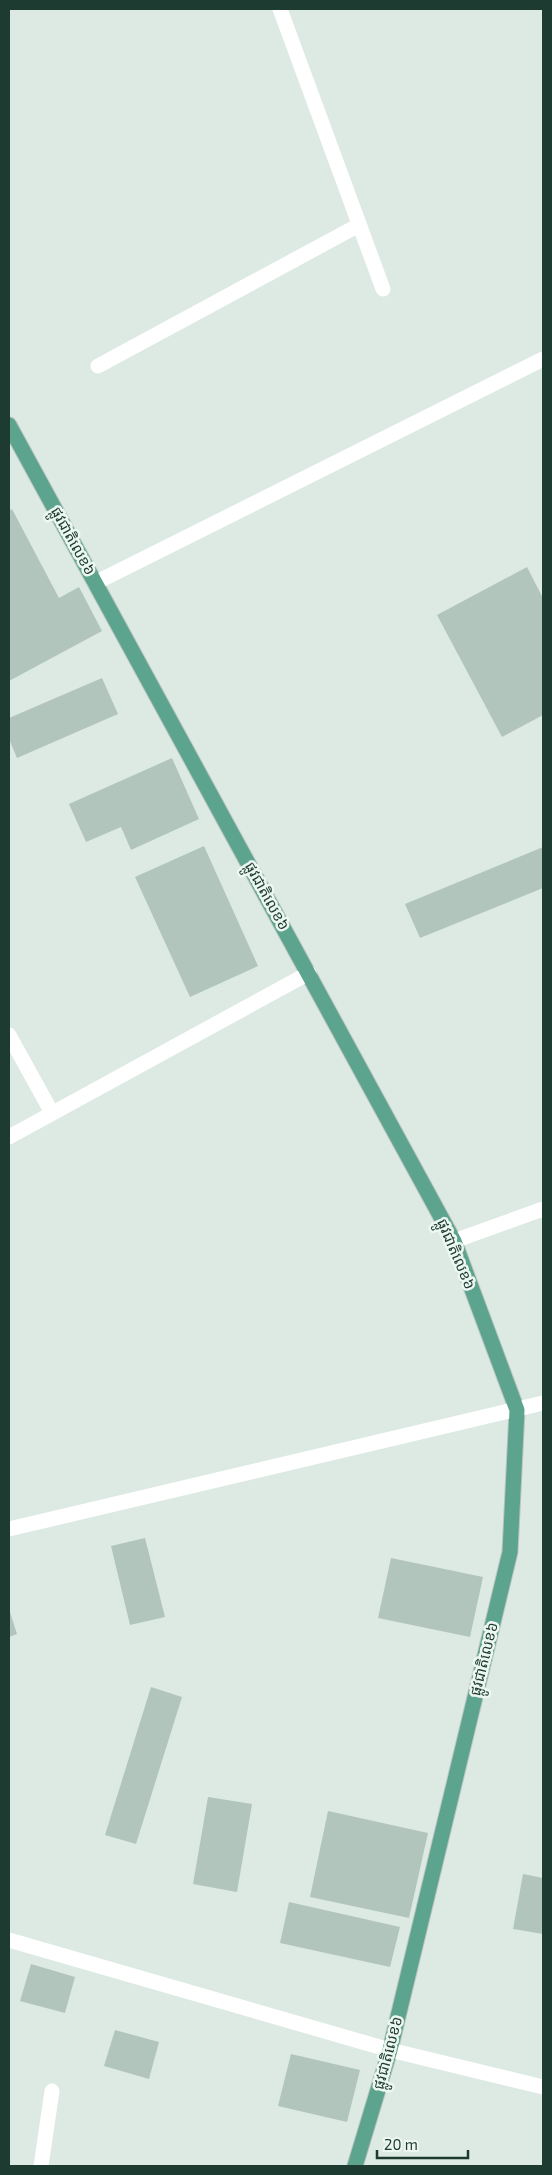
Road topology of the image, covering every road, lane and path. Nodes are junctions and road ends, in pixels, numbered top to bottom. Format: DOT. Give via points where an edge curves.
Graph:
graph roads {
  1 [pos="280,9"];
  2 [pos="359,224"];
  3 [pos="383,289"];
  4 [pos="543,359"];
  5 [pos="98,366"];
  6 [pos="9,424"];
  7 [pos="95,583"];
  8 [pos="309,973"];
  9 [pos="9,1035"];
  10 [pos="52,1114"];
  11 [pos="9,1137"];
  12 [pos="543,1209"];
  13 [pos="454,1241"];
  14 [pos="543,1402"];
  15 [pos="517,1410"];
  16 [pos="9,1529"];
  17 [pos="9,1940"];
  18 [pos="390,2050"];
  19 [pos="543,2087"];
  20 [pos="52,2092"];
  21 [pos="41,2166"];
  22 [pos="355,2166"];
  1 -- 2 [label="street"];
  2 -- 3 [label="street"];
  2 -- 5 [label="street"];
  4 -- 7 [label="street"];
  6 -- 7 [label="main road, ផ្លូវជាតិលេខ៦"];
  7 -- 8 [label="main road, ផ្លូវជាតិលេខ៦"];
  8 -- 10 [label="street"];
  8 -- 13 [label="main road, ផ្លូវជាតិលេខ៦"];
  9 -- 10 [label="street"];
  10 -- 11 [label="street"];
  12 -- 13 [label="street"];
  13 -- 15 [label="main road, ផ្លូវជាតិលេខ៦"];
  14 -- 15 [label="street"];
  15 -- 16 [label="street"];
  15 -- 18 [label="main road, ផ្លូវជាតិលេខ៦" via="510,1552"];
  17 -- 18 [label="street"];
  18 -- 19 [label="street"];
  18 -- 22 [label="main road, ផ្លូវជាតិលេខ៦"];
  20 -- 21 [label="street"];
}
